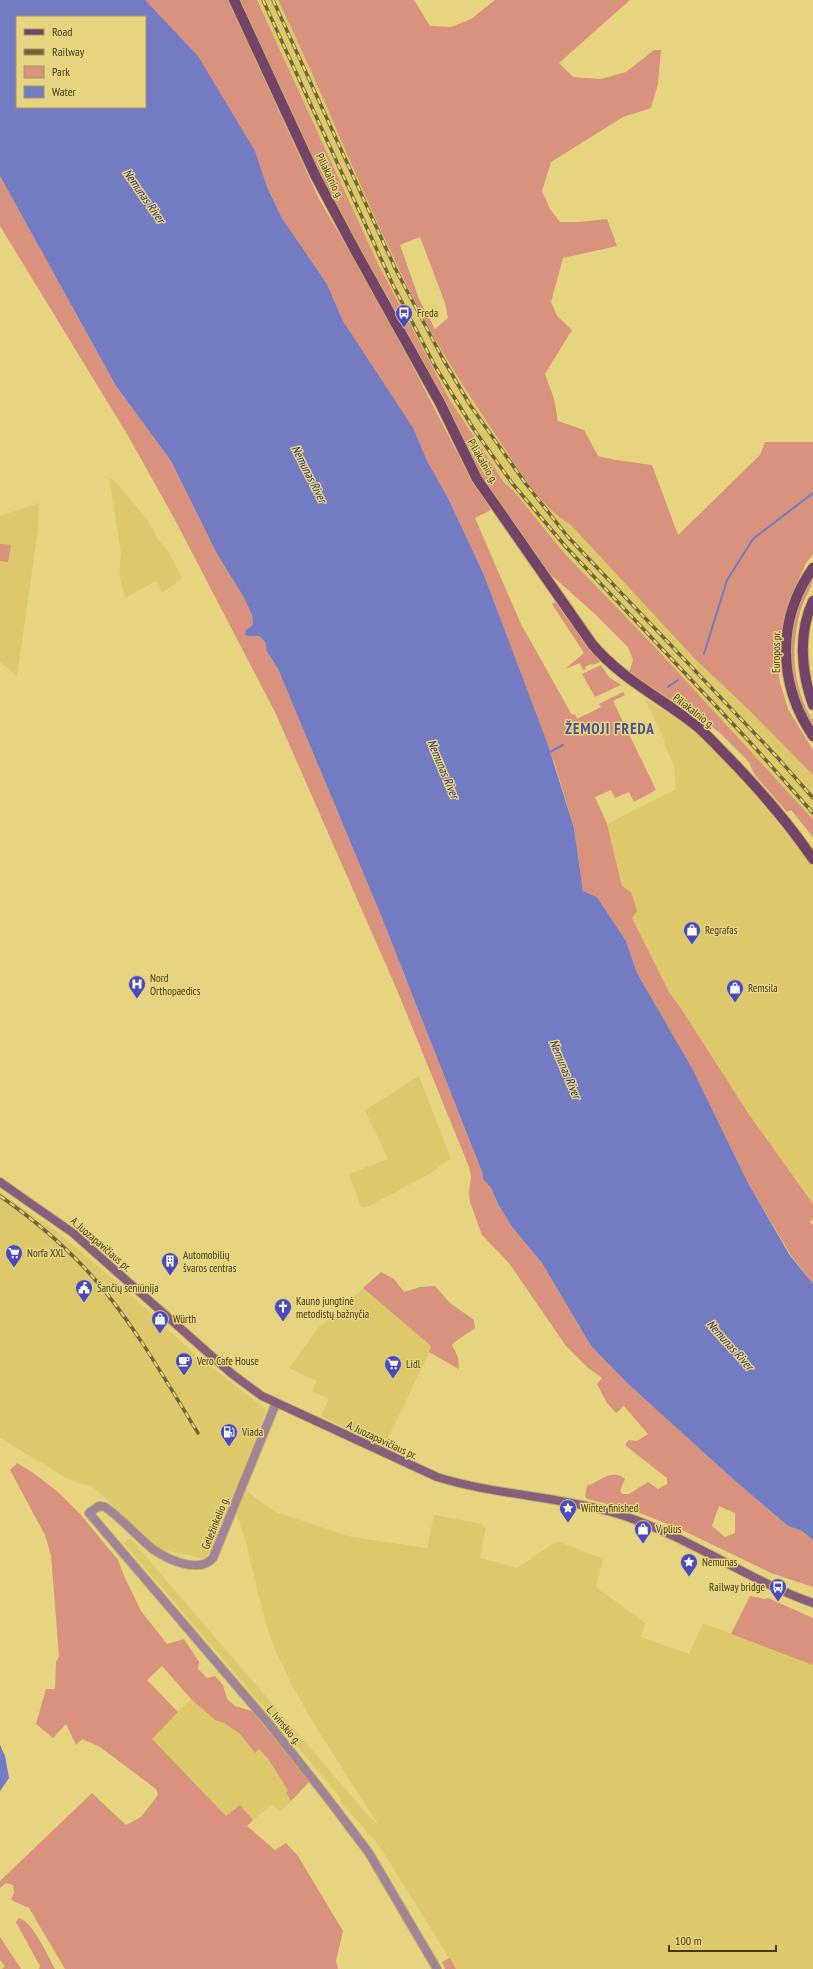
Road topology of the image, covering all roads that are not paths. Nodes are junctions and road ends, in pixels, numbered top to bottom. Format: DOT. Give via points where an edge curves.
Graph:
graph roads {
  1 [pos="234,0"];
  2 [pos="813,568"];
  3 [pos="813,601"];
  4 [pos="813,705"];
  5 [pos="813,736"];
  6 [pos="813,859"];
  7 [pos="0,1182"];
  8 [pos="276,1403"];
  9 [pos="89,1513"];
  10 [pos="813,1604"];
  11 [pos="437,1969"];
  1 -- 6 [label="main road, Piliakalnio g." via="335,213 440,403 467,459 496,507 601,655 633,682 701,730 775,809"];
  2 -- 5 [label="main road, Europos pr." via="791,613 786,648 788,680 793,698"];
  3 -- 4 [label="main road" via="804,631 803,664"];
  7 -- 8 [label="main road, A. Juozapavičiaus pr." via="73,1233 232,1374"];
  8 -- 9 [label="street, Geležinkelio g." via="210,1562 204,1565 190,1565 160,1553 105,1507 98,1506"];
  8 -- 10 [label="main road, A. Juozapavičiaus pr." via="438,1477 460,1484 588,1507 637,1521 782,1592"];
  9 -- 11 [label="street, L. Ivinskio g." via="308,1772 369,1853"];
}
